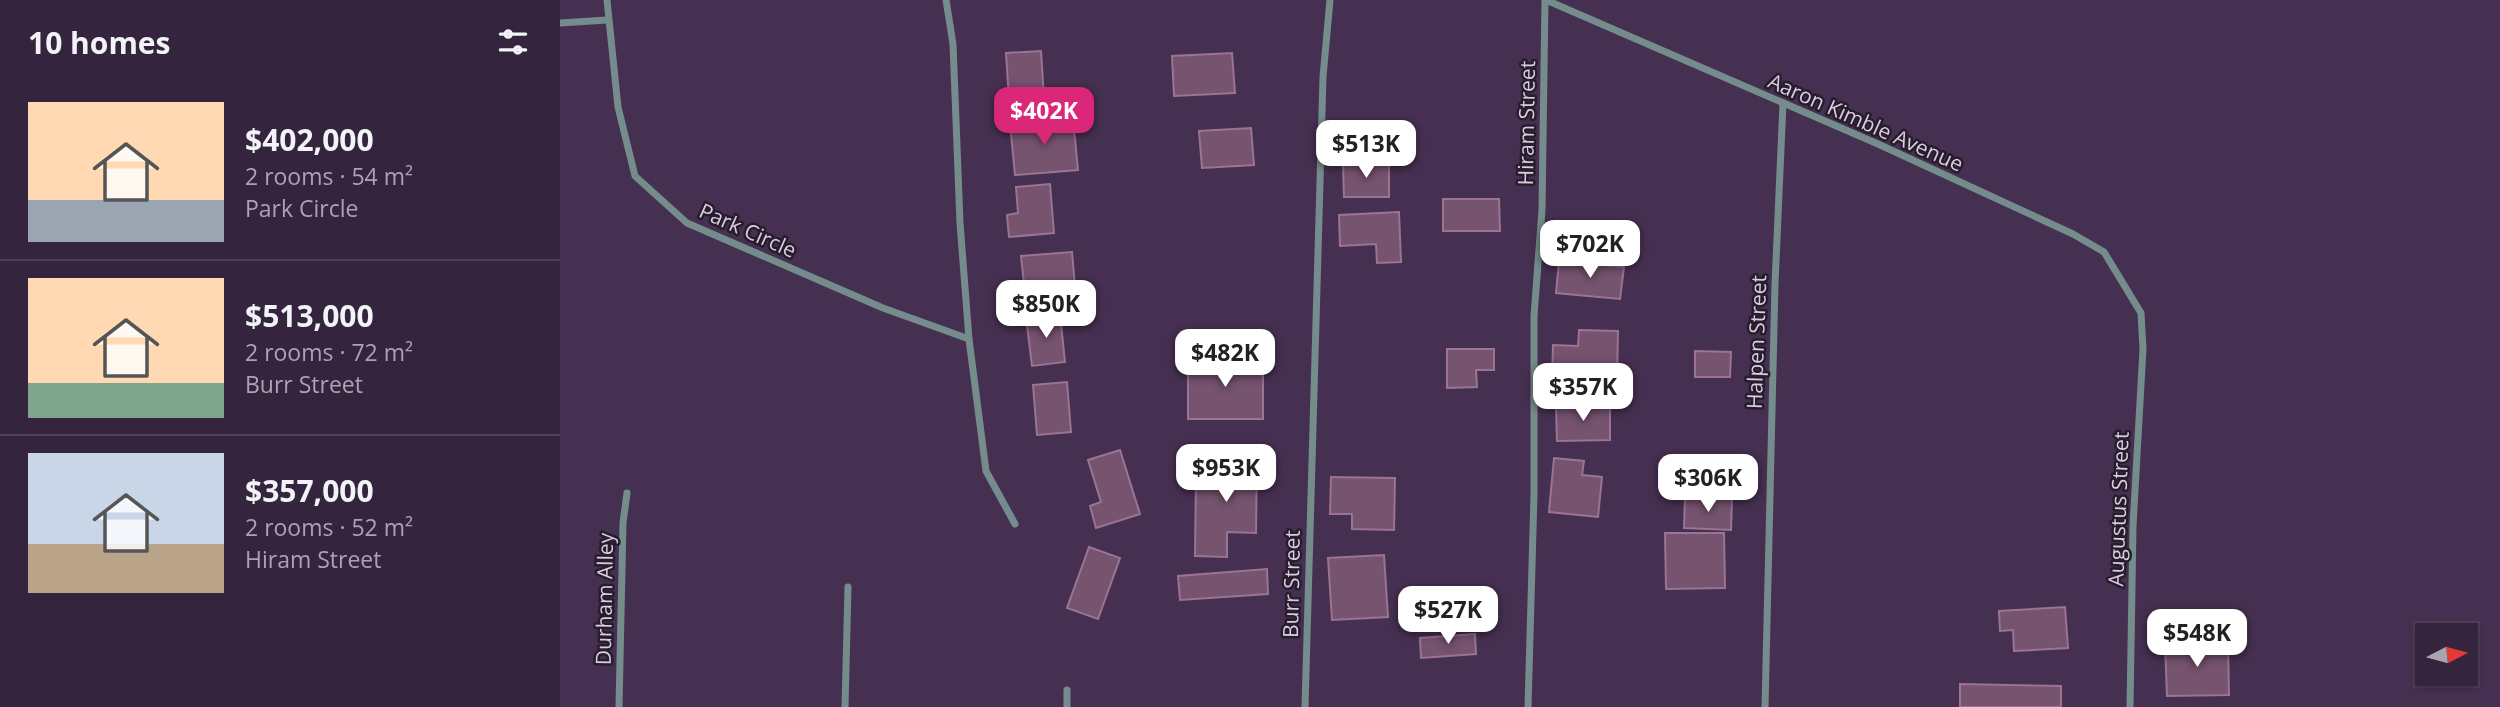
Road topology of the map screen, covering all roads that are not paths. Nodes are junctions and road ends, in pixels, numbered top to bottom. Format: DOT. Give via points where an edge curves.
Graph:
graph roads {
  1 [pos="607,0"];
  2 [pos="946,0"];
  3 [pos="1330,0"];
  4 [pos="1546,0"];
  5 [pos="607,20"];
  6 [pos="560,23"];
  7 [pos="1783,103"];
  8 [pos="2141,313"];
  9 [pos="969,339"];
  10 [pos="627,493"];
  11 [pos="1015,524"];
  12 [pos="848,587"];
  13 [pos="1067,690"];
  14 [pos="619,707"];
  15 [pos="845,707"];
  16 [pos="1067,707"];
  17 [pos="1305,707"];
  18 [pos="1528,707"];
  19 [pos="1765,707"];
  20 [pos="2130,707"];
  1 -- 5 [label="street, Park Circle"];
  2 -- 9 [label="street" via="953,44"];
  3 -- 17 [label="street, Burr Street" via="1322,90"];
  4 -- 7 [label="street, Aaron Kimble Avenue"];
  4 -- 18 [label="street, Hiram Street" via="1542,211 1534,316"];
  5 -- 6 [label="street"];
  5 -- 9 [label="street, Park Circle" via="618,107 635,176 687,223 883,308"];
  7 -- 8 [label="street, Aaron Kimble Avenue" via="2104,252"];
  7 -- 19 [label="street, Halpen Street"];
  8 -- 20 [label="street, Augustus Street"];
  9 -- 11 [label="street" via="986,471"];
  10 -- 14 [label="street, Durham Alley"];
  12 -- 15 [label="street"];
  13 -- 16 [label="street"];
}
